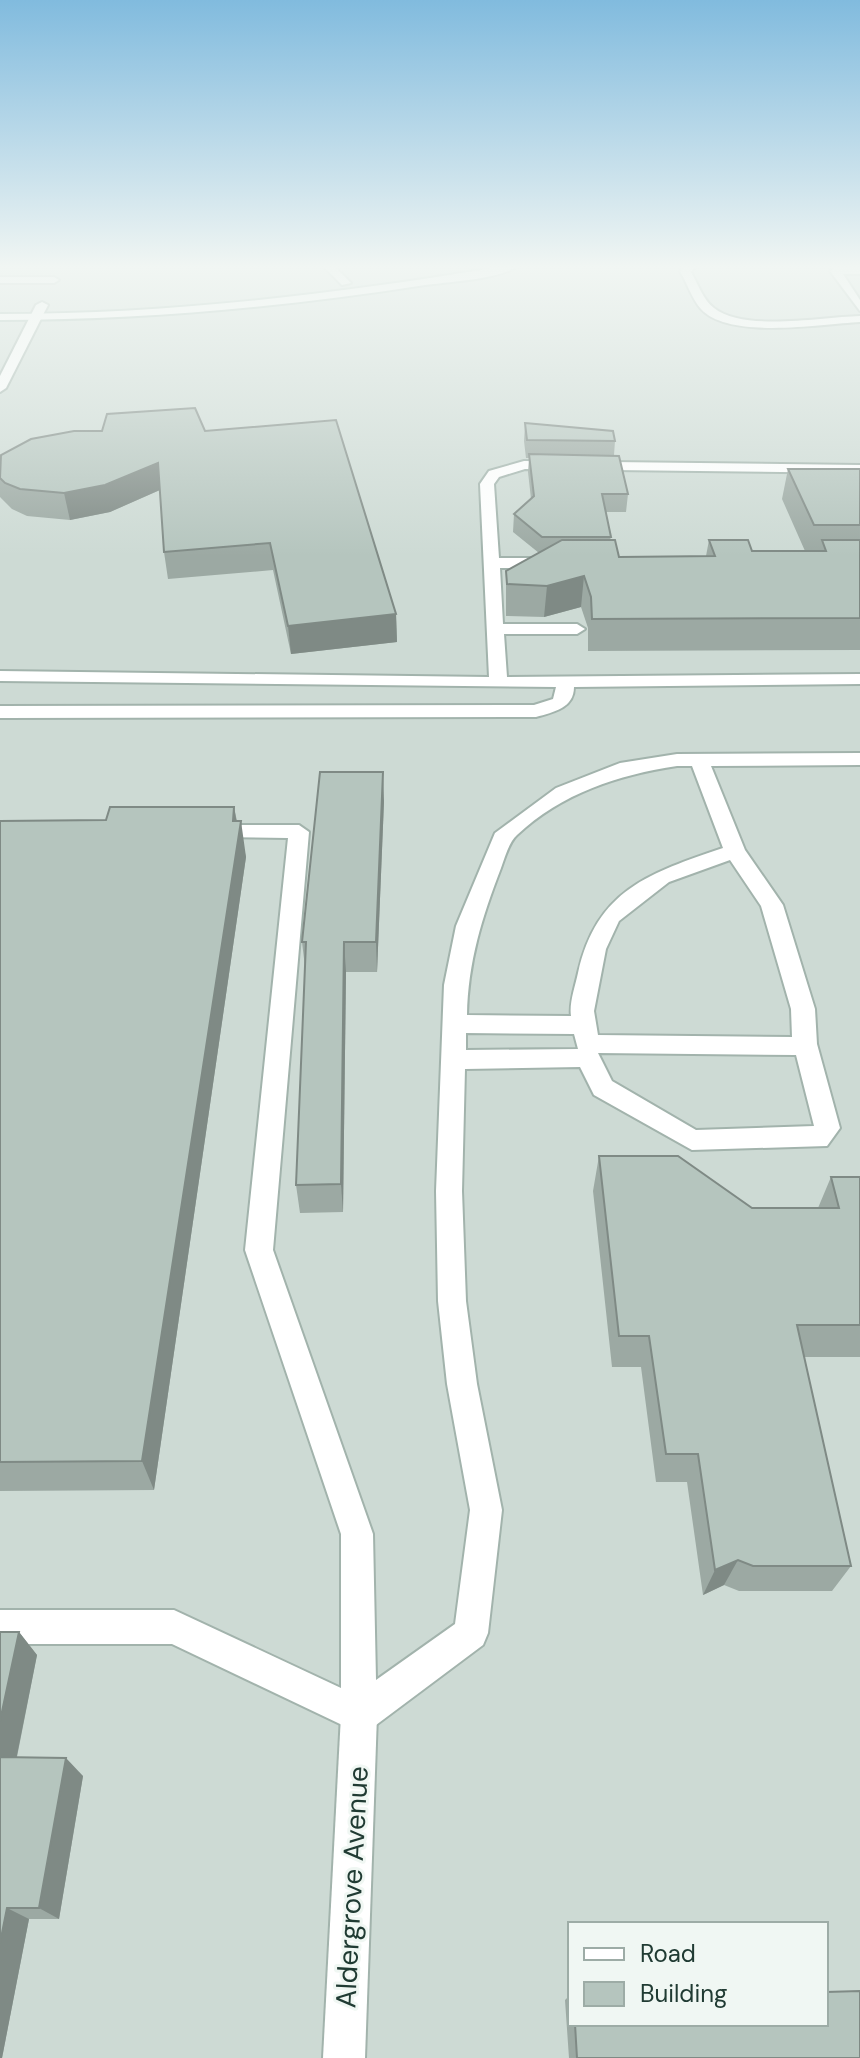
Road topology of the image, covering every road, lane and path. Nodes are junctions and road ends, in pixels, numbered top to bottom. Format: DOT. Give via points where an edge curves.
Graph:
graph roads {
  1 [pos="4,374"];
  2 [pos="0,388"];
  3 [pos="860,469"];
  4 [pos="492,563"];
  5 [pos="570,563"];
  6 [pos="496,629"];
  7 [pos="577,629"];
  8 [pos="0,676"];
  9 [pos="860,679"];
  10 [pos="498,682"];
  11 [pos="565,682"];
  12 [pos="0,712"];
  13 [pos="860,759"];
  14 [pos="699,760"];
  15 [pos="189,830"];
  16 [pos="735,851"];
  17 [pos="455,1024"];
  18 [pos="587,1042"];
  19 [pos="805,1044"];
  20 [pos="453,1060"];
  21 [pos="0,1627"];
  22 [pos="359,1715"];
  23 [pos="344,2058"];
  1 -- 2 [label="main road"];
  3 -- 4 [label="main road" via="506,468 487,484"];
  4 -- 5 [label="main road"];
  4 -- 6 [label="main road"];
  6 -- 7 [label="main road"];
  6 -- 10 [label="main road"];
  8 -- 10 [label="main road"];
  9 -- 11 [label="main road"];
  10 -- 11 [label="main road"];
  11 -- 12 [label="main road" via="559,703 536,711"];
  13 -- 14 [label="main road"];
  14 -- 16 [label="main road"];
  14 -- 17 [label="main road" via="620,769 563,792 505,833 467,926"];
  15 -- 22 [label="main road, Aldergrove Avenue" via="299,832 259,1250 357,1534"];
  16 -- 18 [label="main road" via="661,877 610,917 595,949 582,1011"];
  16 -- 19 [label="main road" via="772,905 803,1009"];
  17 -- 18 [label="main road"];
  17 -- 20 [label="main road"];
  18 -- 19 [label="main road"];
  18 -- 19 [label="main road" via="603,1088 692,1140 818,1139 827,1128"];
  18 -- 20 [label="main road"];
  20 -- 22 [label="main road" via="452,1301 486,1510 482,1557 471,1633"];
  21 -- 22 [label="main road" via="174,1627"];
  22 -- 23 [label="main road, Aldergrove Avenue"];
}
